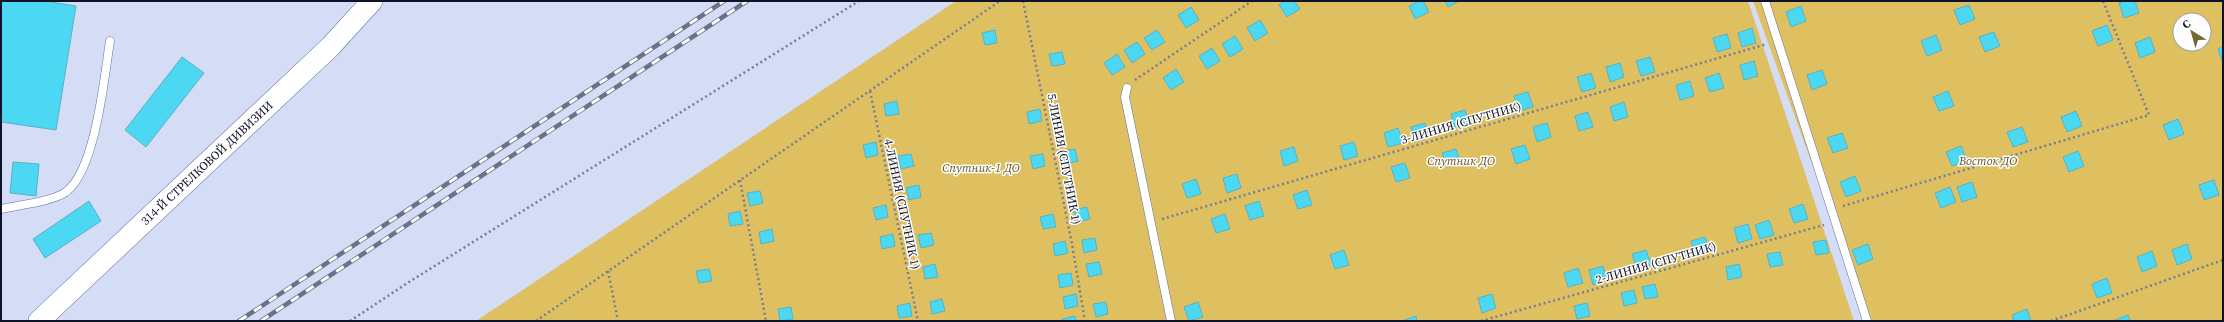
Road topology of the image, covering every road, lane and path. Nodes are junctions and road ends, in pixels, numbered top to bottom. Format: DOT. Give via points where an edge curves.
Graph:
graph roads {
  1 [pos="372,1"];
  2 [pos="859,1"];
  3 [pos="1000,1"];
  4 [pos="1023,1"];
  5 [pos="1252,1"];
  6 [pos="1765,1"];
  7 [pos="2103,1"];
  8 [pos="110,41"];
  9 [pos="1777,41"];
  10 [pos="1127,88"];
  11 [pos="870,91"];
  12 [pos="740,180"];
  13 [pos="1,209"];
  14 [pos="1831,209"];
  15 [pos="1150,222"];
  16 [pos="1835,222"];
  17 [pos="2223,260"];
  18 [pos="608,271"];
  19 [pos="39,321"];
  20 [pos="350,321"];
  21 [pos="536,321"];
  22 [pos="618,321"];
  23 [pos="766,321"];
  24 [pos="918,321"];
  25 [pos="1085,321"];
  26 [pos="1171,321"];
  27 [pos="1481,321"];
  28 [pos="1867,321"];
  29 [pos="2051,321"];
  1 -- 19 [label="street, 314-Й СТРЕЛКОВОЙ ДИВИЗИИ" via="330,47"];
  2 -- 20 [label="path"];
  3 -- 11 [label="path"];
  4 -- 25 [label="path, 5-ЛИНИЯ (СПУТНИК 1)"];
  5 -- 10 [label="path" via="1143,73"];
  6 -- 9 [label="lane"];
  7 -- 14 [label="path" via="2149,115"];
  8 -- 13 [label="lane" via="90,150 75,182 66,192 54,198"];
  9 -- 14 [label="lane"];
  9 -- 15 [label="path, 3-ЛИНИЯ (СПУТНИК)"];
  10 -- 15 [label="lane" via="1125,97"];
  11 -- 12 [label="path"];
  11 -- 24 [label="path, 4-ЛИНИЯ (СПУТНИК 1)"];
  12 -- 18 [label="path"];
  12 -- 23 [label="path"];
  14 -- 16 [label="lane"];
  15 -- 26 [label="lane"];
  16 -- 27 [label="path, 2-ЛИНИЯ (СПУТНИК)"];
  16 -- 28 [label="lane"];
  17 -- 29 [label="path"];
  18 -- 21 [label="path"];
  18 -- 22 [label="path"];
}
